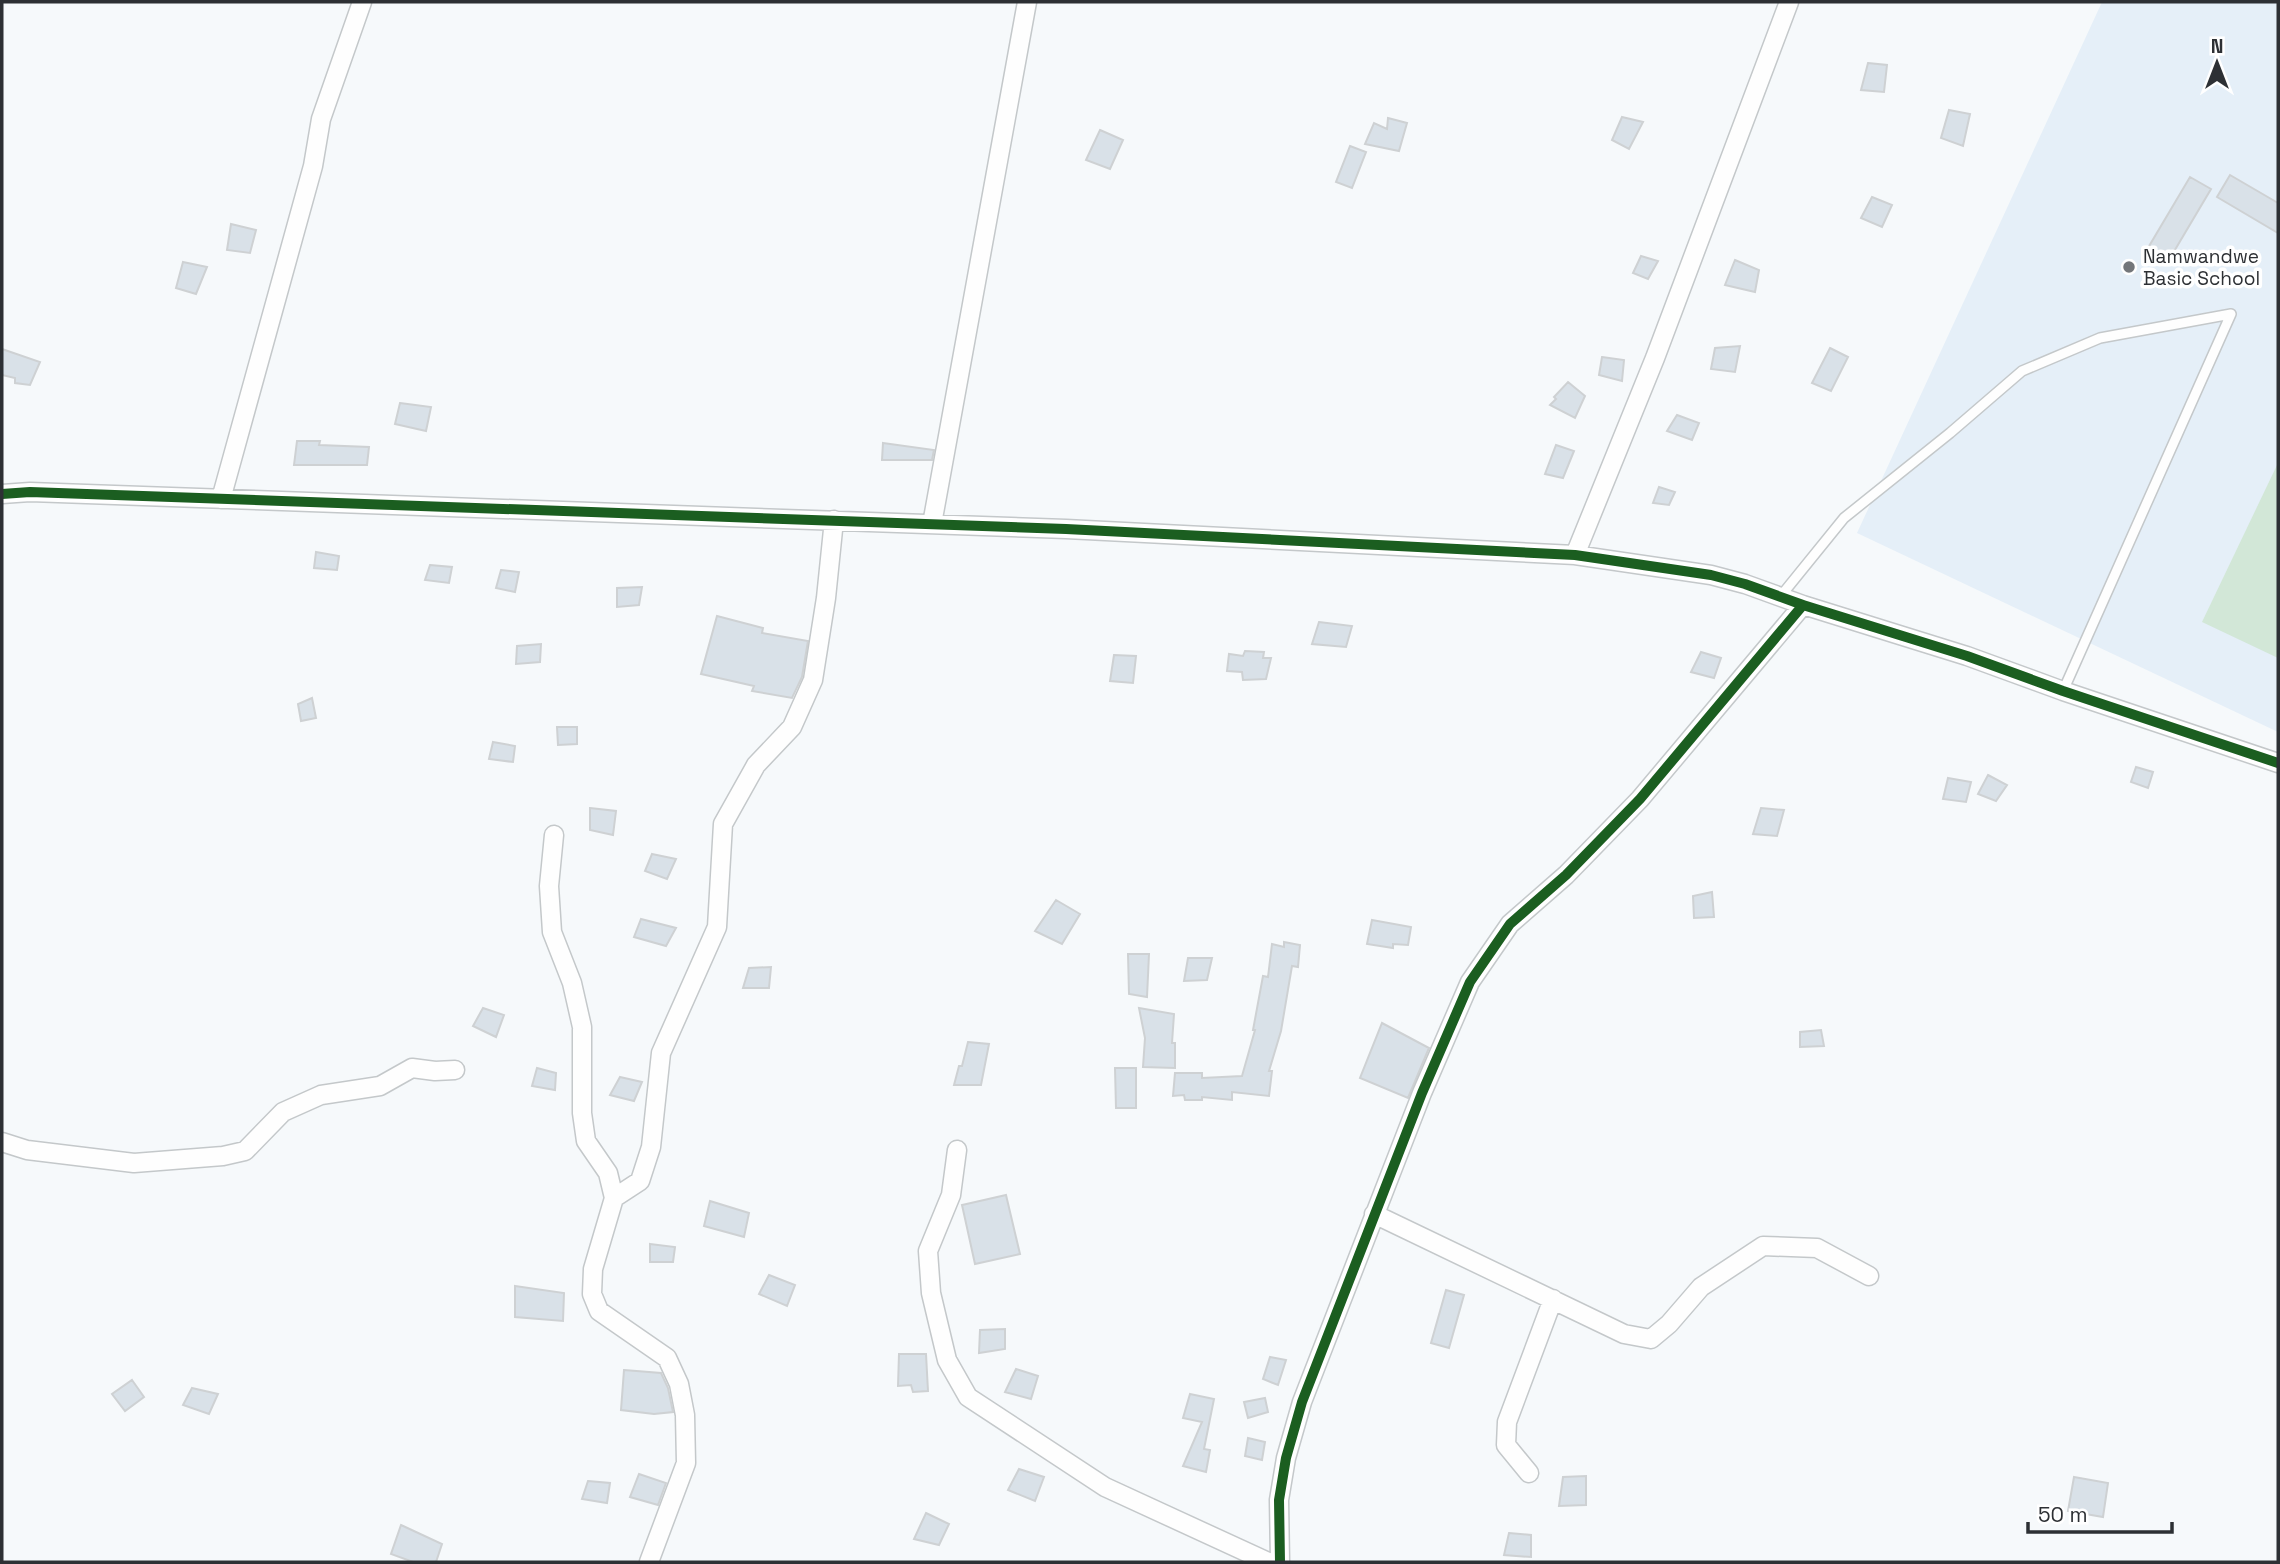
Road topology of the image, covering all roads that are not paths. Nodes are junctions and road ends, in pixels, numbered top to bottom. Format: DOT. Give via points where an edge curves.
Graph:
graph roads {
  1 [pos="362,2"];
  2 [pos="1027,2"];
  3 [pos="1790,2"];
  4 [pos="2,494"];
  5 [pos="221,499"];
  6 [pos="834,520"];
  7 [pos="932,524"];
  8 [pos="1575,555"];
  9 [pos="1780,597"];
  10 [pos="1803,605"];
  11 [pos="2063,691"];
  12 [pos="2278,763"];
  13 [pos="554,835"];
  14 [pos="455,1070"];
  15 [pos="2,1142"];
  16 [pos="957,1150"];
  17 [pos="614,1198"];
  18 [pos="1374,1214"];
  19 [pos="1869,1276"];
  20 [pos="1553,1299"];
  21 [pos="1529,1473"];
  22 [pos="649,1562"];
  23 [pos="1268,1562"];
  24 [pos="1280,1562"];
  1 -- 5 [label="street" via="321,119 313,166"];
  2 -- 7 [label="street"];
  3 -- 8 [label="street"];
  4 -- 5 [label="street"];
  5 -- 6 [label="street"];
  6 -- 7 [label="street"];
  6 -- 17 [label="street" via="813,680 792,727 756,765 723,824 717,927 661,1053 651,1147 640,1181"];
  7 -- 8 [label="street"];
  8 -- 9 [label="street" via="1711,575"];
  9 -- 10 [label="street"];
  9 -- 11 [label="lane" via="1844,518 2022,371 2100,338 2231,314"];
  10 -- 11 [label="street"];
  10 -- 18 [label="street" via="1640,799 1510,924 1470,982"];
  11 -- 12 [label="street"];
  13 -- 17 [label="street" via="552,932 572,983 582,1027 586,1141 608,1172"];
  14 -- 15 [label="street" via="412,1068 380,1086 321,1095 283,1112 245,1150 223,1156 134,1163 27,1150"];
  16 -- 23 [label="street" via="951,1195 929,1251 931,1293 947,1360 968,1397 1105,1487"];
  17 -- 22 [label="street" via="593,1269 592,1294 598,1311 667,1358 680,1384 685,1415 686,1463"];
  18 -- 20 [label="street"];
  18 -- 24 [label="street" via="1302,1402 1286,1458 1279,1500"];
  19 -- 20 [label="street" via="1817,1248 1763,1246 1701,1287 1651,1339 1624,1334"];
  20 -- 21 [label="street" via="1507,1422 1506,1445"];
}
